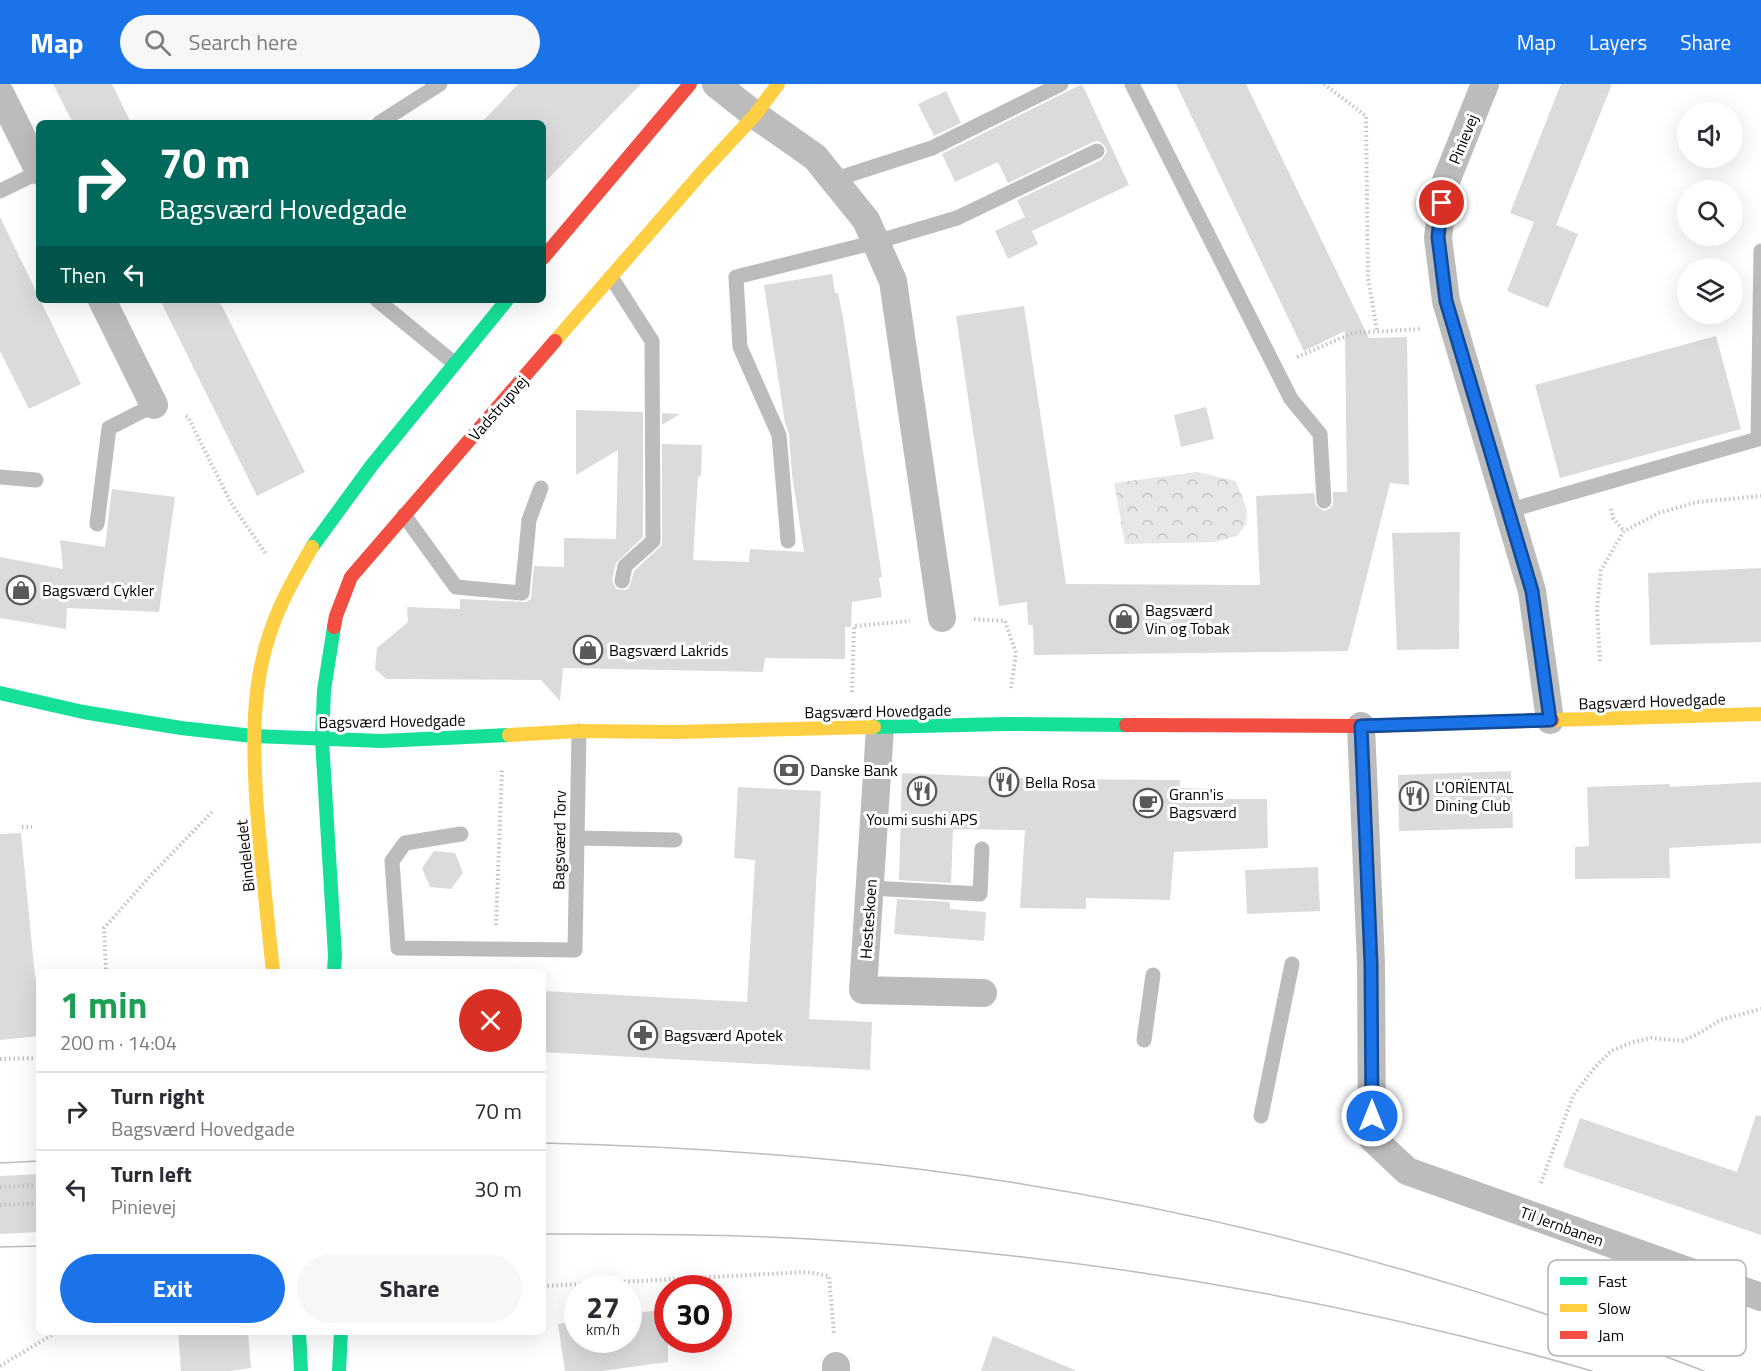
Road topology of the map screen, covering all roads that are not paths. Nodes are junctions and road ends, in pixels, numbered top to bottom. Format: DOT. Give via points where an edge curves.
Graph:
graph roads {
  1 [pos="440,84"];
  2 [pos="690,84"];
  3 [pos="716,84"];
  4 [pos="778,84"];
  5 [pos="1061,84"];
  6 [pos="1132,84"];
  7 [pos="1485,84"];
  8 [pos="0,93"];
  9 [pos="755,115"];
  10 [pos="384,120"];
  11 [pos="1097,151"];
  12 [pos="36,166"];
  13 [pos="36,173"];
  14 [pos="833,180"];
  15 [pos="0,191"];
  16 [pos="876,242"];
  17 [pos="1761,251"];
  18 [pos="546,254"];
  19 [pos="611,276"];
  20 [pos="103,303"];
  21 [pos="381,303"];
  22 [pos="504,303"];
  23 [pos="454,363"];
  24 [pos="154,405"];
  25 [pos="0,477"];
  26 [pos="36,480"];
  27 [pos="541,488"];
  28 [pos="1324,501"];
  29 [pos="1508,511"];
  30 [pos="405,515"];
  31 [pos="97,524"];
  32 [pos="788,541"];
  33 [pos="622,581"];
  34 [pos="942,618"];
  35 [pos="0,693"];
  36 [pos="1761,714"];
  37 [pos="1550,720"];
  38 [pos="1361,726"];
  39 [pos="880,728"];
  40 [pos="579,731"];
  41 [pos="253,736"];
  42 [pos="322,740"];
  43 [pos="461,834"];
  44 [pos="577,838"];
  45 [pos="675,840"];
  46 [pos="982,849"];
  47 [pos="870,888"];
  48 [pos="1292,964"];
  49 [pos="273,969"];
  50 [pos="334,969"];
  51 [pos="1153,975"];
  52 [pos="983,993"];
  53 [pos="1144,1040"];
  54 [pos="1261,1116"];
  55 [pos="1658,1260"];
  56 [pos="1746,1292"];
  57 [pos="1761,1297"];
  58 [pos="299,1335"];
  59 [pos="341,1335"];
  60 [pos="301,1371"];
  61 [pos="339,1371"];
  1 -- 10 [label="lane"];
  2 -- 18 [label="street"];
  3 -- 9 [label="street"];
  4 -- 9 [label="street, Vadstrupvej"];
  5 -- 14 [label="lane" via="932,148"];
  6 -- 28 [label="lane" via="1291,399 1320,434"];
  7 -- 29 [label="street, Pinievej" via="1444,186 1438,237 1446,301"];
  8 -- 12 [label="street"];
  9 -- 14 [label="street" via="815,157"];
  9 -- 19 [label="street, Vadstrupvej"];
  11 -- 16 [label="lane" via="957,218"];
  13 -- 15 [label="lane"];
  14 -- 16 [label="street" via="866,220"];
  16 -- 32 [label="lane" via="736,277 740,347 779,435"];
  16 -- 34 [label="street" via="893,281"];
  17 -- 29 [label="lane" via="1758,439"];
  19 -- 30 [label="street, Vadstrupvej"];
  19 -- 33 [label="lane" via="652,341 653,541 625,566"];
  20 -- 24 [label="street"];
  21 -- 23 [label="lane"];
  22 -- 23 [label="street"];
  23 -- 41 [label="street" via="311,547 272,627 261,663"];
  24 -- 31 [label="lane" via="108,428"];
  25 -- 26 [label="lane"];
  27 -- 30 [label="lane" via="529,520 522,593 456,587"];
  29 -- 37 [label="street, Pinievej" via="1532,591"];
  30 -- 42 [label="street, Vadstrupvej" via="351,577 336,616 324,690"];
  35 -- 41 [label="street, Bagsværd Hovedgade" via="93,714"];
  36 -- 37 [label="street, Bagsværd Hovedgade"];
  37 -- 38 [label="street, Bagsværd Hovedgade"];
  38 -- 39 [label="street, Bagsværd Hovedgade" via="1006,724"];
  38 -- 55 [label="street, Til Jernbanen" via="1371,964 1372,1138 1407,1171"];
  39 -- 40 [label="street, Bagsværd Hovedgade"];
  39 -- 47 [label="street, Hesteskoen"];
  40 -- 42 [label="street, Bagsværd Hovedgade" via="381,741"];
  40 -- 44 [label="lane, Bagsværd Torv"];
  41 -- 42 [label="street, Bagsværd Hovedgade"];
  41 -- 49 [label="street, Bindeledet"];
  42 -- 50 [label="street"];
  43 -- 44 [label="lane, Bagsværd Torv" via="405,843 392,861 398,948 575,950"];
  44 -- 45 [label="lane"];
  46 -- 47 [label="lane" via="980,894"];
  47 -- 52 [label="street, Hesteskoen" via="863,990"];
  48 -- 54 [label="lane"];
  51 -- 53 [label="lane"];
  56 -- 57 [label="street, Til Jernbanen"];
  58 -- 60 [label="street"];
  59 -- 61 [label="street"];
}
